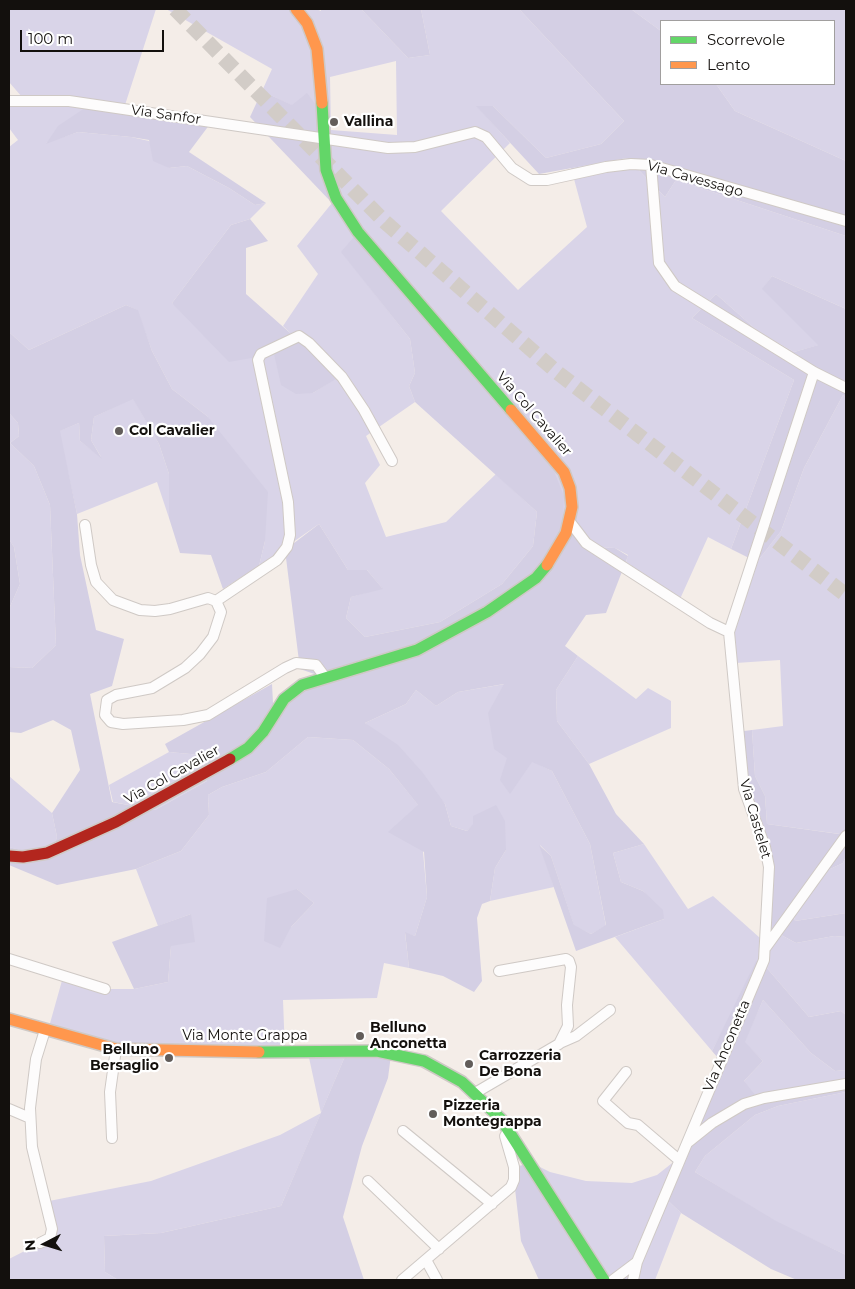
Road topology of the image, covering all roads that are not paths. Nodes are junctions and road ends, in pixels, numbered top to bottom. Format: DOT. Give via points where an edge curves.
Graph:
graph roads {
  1 [pos="296,9"];
  2 [pos="9,101"];
  3 [pos="324,137"];
  4 [pos="651,165"];
  5 [pos="846,221"];
  6 [pos="814,372"];
  7 [pos="846,388"];
  8 [pos="392,461"];
  9 [pos="570,522"];
  10 [pos="85,525"];
  11 [pos="216,602"];
  12 [pos="729,632"];
  13 [pos="325,677"];
  14 [pos="846,836"];
  15 [pos="9,856"];
  16 [pos="766,948"];
  17 [pos="9,959"];
  18 [pos="499,971"];
  19 [pos="105,989"];
  20 [pos="610,1010"];
  21 [pos="9,1019"];
  22 [pos="45,1030"];
  23 [pos="559,1044"];
  24 [pos="116,1049"];
  25 [pos="626,1072"];
  26 [pos="846,1084"];
  27 [pos="475,1093"];
  28 [pos="9,1109"];
  29 [pos="30,1118"];
  30 [pos="509,1130"];
  31 [pos="403,1131"];
  32 [pos="112,1138"];
  33 [pos="687,1143"];
  34 [pos="680,1160"];
  35 [pos="368,1181"];
  36 [pos="492,1204"];
  37 [pos="40,1243"];
  38 [pos="439,1249"];
  39 [pos="426,1260"];
  40 [pos="637,1262"];
  41 [pos="402,1280"];
  42 [pos="437,1280"];
  43 [pos="604,1280"];
  44 [pos="613,1280"];
  45 [pos="633,1280"];
  1 -- 3 [label="main road, Via Col Cavalier" via="307,23 317,49"];
  2 -- 3 [label="street, Via Sanfor" via="69,101"];
  3 -- 4 [label="street, Via Cavessago" via="401,148 475,132 486,137 512,168 531,180 547,180 614,166"];
  3 -- 9 [label="main road, Via Col Cavalier" via="326,170 347,217 559,465 570,488"];
  4 -- 5 [label="street, Via Cavessago"];
  4 -- 6 [label="street" via="659,263 675,286"];
  6 -- 7 [label="street"];
  6 -- 12 [label="street, Via Castelet"];
  8 -- 11 [label="street" via="342,377 309,342 299,336 261,354 258,360 288,502 290,534 287,547 277,560"];
  9 -- 12 [label="street" via="586,543"];
  9 -- 13 [label="main road, Via Col Cavalier" via="544,571 487,612 417,650"];
  10 -- 11 [label="street" via="90,566 96,582 113,600 147,610 170,609 205,598"];
  11 -- 13 [label="street" via="221,612 219,623 200,654 160,685 110,697 104,704 107,719 122,724 208,716 296,663 316,665"];
  12 -- 16 [label="street, Via Castelet" via="744,789 768,857"];
  13 -- 15 [label="main road, Via Col Cavalier" via="302,685 290,694 248,748 179,790 64,848 39,855"];
  14 -- 16 [label="street"];
  16 -- 33 [label="street, Via Anconetta" via="764,960"];
  17 -- 19 [label="street"];
  18 -- 23 [label="street" via="569,961 568,1026"];
  20 -- 23 [label="street" via="576,1036"];
  21 -- 22 [label="main road, Via Monte Grappa"];
  22 -- 24 [label="main road, Via Monte Grappa"];
  22 -- 29 [label="street" via="32,1085"];
  23 -- 27 [label="street"];
  24 -- 27 [label="main road, Via Monte Grappa" via="386,1052 415,1058 439,1068"];
  24 -- 32 [label="street" via="110,1092"];
  25 -- 34 [label="street" via="603,1102 628,1123 638,1125"];
  26 -- 33 [label="street" via="744,1104"];
  27 -- 30 [label="main road, Via Monte Grappa"];
  28 -- 29 [label="street"];
  29 -- 37 [label="street" via="32,1147 52,1230 50,1238"];
  30 -- 36 [label="street" via="505,1136 514,1167 514,1180 508,1191"];
  30 -- 43 [label="main road, Via Monte Grappa"];
  31 -- 36 [label="street"];
  33 -- 34 [label="street, Via Anconetta"];
  34 -- 40 [label="street, Via Anconetta"];
  35 -- 38 [label="street"];
  36 -- 38 [label="street"];
  38 -- 39 [label="street"];
  39 -- 41 [label="street"];
  39 -- 42 [label="street"];
  40 -- 44 [label="street"];
  40 -- 45 [label="street, Via Anconetta"];
}
